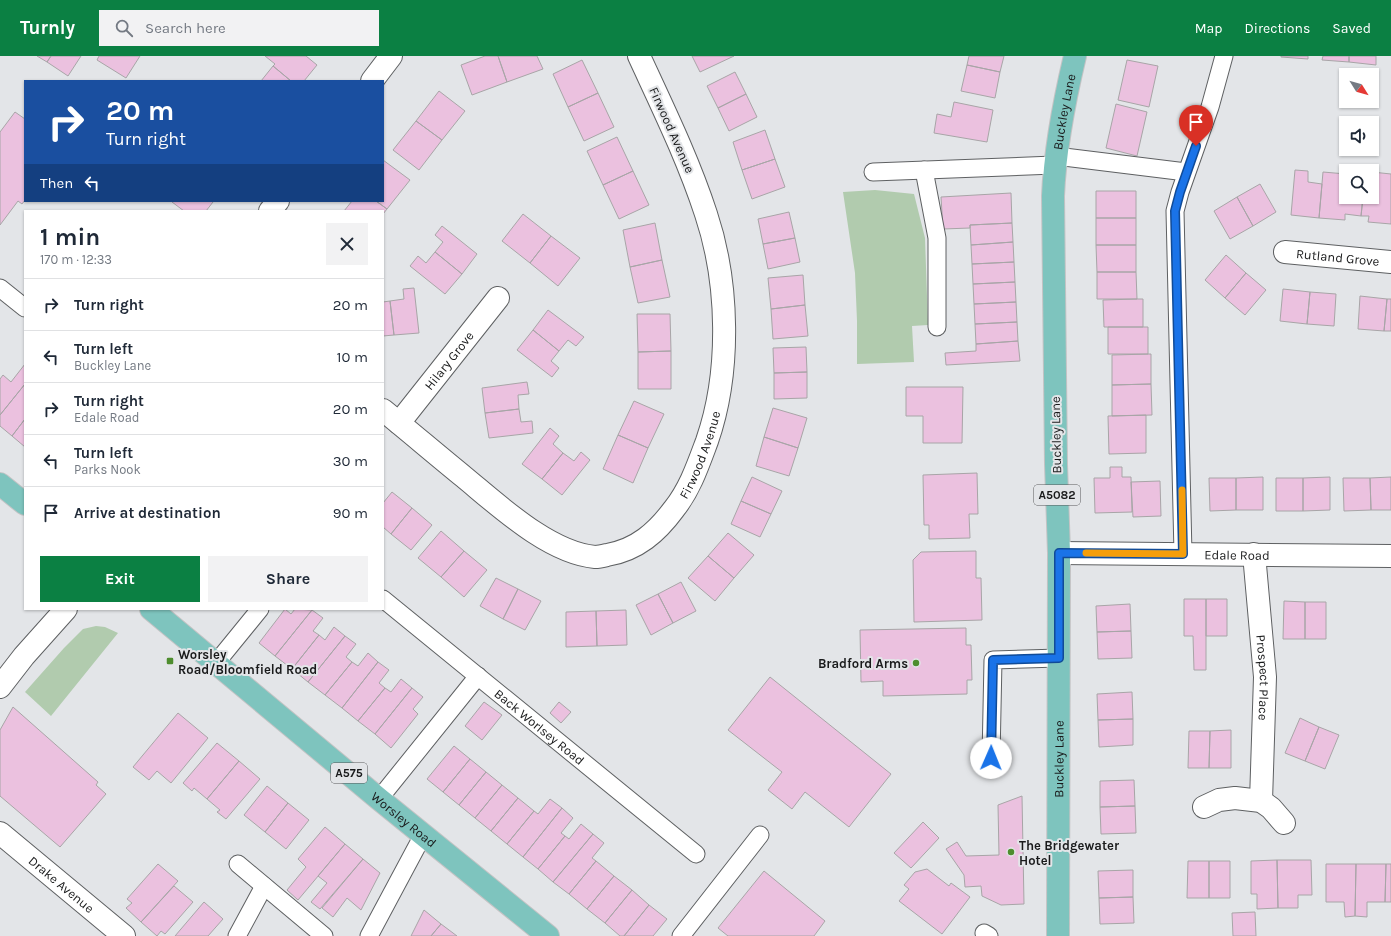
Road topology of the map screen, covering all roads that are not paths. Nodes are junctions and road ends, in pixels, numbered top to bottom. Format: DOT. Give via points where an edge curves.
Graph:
graph roads {
  1 [pos="391,56"];
  2 [pos="639,56"];
  3 [pos="1075,56"];
  4 [pos="1224,56"];
  5 [pos="373,80"];
  6 [pos="1055,161"];
  7 [pos="924,170"];
  8 [pos="873,172"];
  9 [pos="1186,172"];
  10 [pos="277,202"];
  11 [pos="271,210"];
  12 [pos="1285,252"];
  13 [pos="1391,262"];
  14 [pos="0,288"];
  15 [pos="498,298"];
  16 [pos="24,307"];
  17 [pos="937,327"];
  18 [pos="391,417"];
  19 [pos="0,484"];
  20 [pos="24,503"];
  21 [pos="1059,553"];
  22 [pos="1183,554"];
  23 [pos="1254,554"];
  24 [pos="1391,556"];
  25 [pos="384,599"];
  26 [pos="65,610"];
  27 [pos="152,610"];
  28 [pos="259,610"];
  29 [pos="1059,658"];
  30 [pos="216,663"];
  31 [pos="478,676"];
  32 [pos="0,687"];
  33 [pos="991,758"];
  34 [pos="379,799"];
  35 [pos="1261,801"];
  36 [pos="1204,807"];
  37 [pos="1284,823"];
  38 [pos="0,833"];
  39 [pos="424,835"];
  40 [pos="760,835"];
  41 [pos="696,854"];
  42 [pos="238,864"];
  43 [pos="264,886"];
  44 [pos="124,936"];
  45 [pos="237,936"];
  46 [pos="324,936"];
  47 [pos="369,936"];
  48 [pos="548,936"];
  49 [pos="681,936"];
  50 [pos="1058,936"];
  1 -- 5 [label="street"];
  2 -- 18 [label="street, Firwood Avenue" via="683,150 707,215 718,261 723,307 720,390 711,428 682,500 663,525 640,544 618,553 596,557 573,552 528,527"];
  3 -- 6 [label="main road, Buckley Lane / A5082"];
  4 -- 9 [label="lane" via="1210,107"];
  6 -- 7 [label="lane"];
  6 -- 9 [label="lane"];
  6 -- 21 [label="main road, Buckley Lane / A5082" via="1053,203"];
  7 -- 8 [label="lane"];
  7 -- 17 [label="lane" via="937,238"];
  9 -- 22 [label="lane" via="1175,211"];
  10 -- 11 [label="street"];
  12 -- 13 [label="street, Rutland Grove"];
  14 -- 16 [label="lane"];
  15 -- 18 [label="street, Hilary Grove"];
  19 -- 20 [label="main road"];
  21 -- 22 [label="street, Edale Road"];
  21 -- 29 [label="main road, Buckley Lane / A5082"];
  22 -- 23 [label="street, Edale Road"];
  23 -- 24 [label="street, Edale Road"];
  23 -- 35 [label="street, Prospect Place" via="1265,677"];
  25 -- 31 [label="lane, Back Worlsey Road"];
  26 -- 32 [label="street"];
  27 -- 30 [label="main road, Worsley Road / A575"];
  28 -- 30 [label="lane"];
  29 -- 33 [label="lane" via="993,660"];
  29 -- 50 [label="main road, Buckley Lane / A5082"];
  30 -- 34 [label="main road, Worsley Road / A575"];
  31 -- 34 [label="lane"];
  31 -- 41 [label="lane, Back Worlsey Road"];
  34 -- 39 [label="main road, Worsley Road / A575"];
  35 -- 36 [label="street" via="1225,799"];
  35 -- 37 [label="street"];
  38 -- 44 [label="street, Drake Avenue"];
  39 -- 47 [label="lane"];
  39 -- 48 [label="main road, Worsley Road / A575"];
  40 -- 49 [label="lane"];
  42 -- 43 [label="lane"];
  43 -- 45 [label="lane"];
  43 -- 46 [label="lane"];
}
